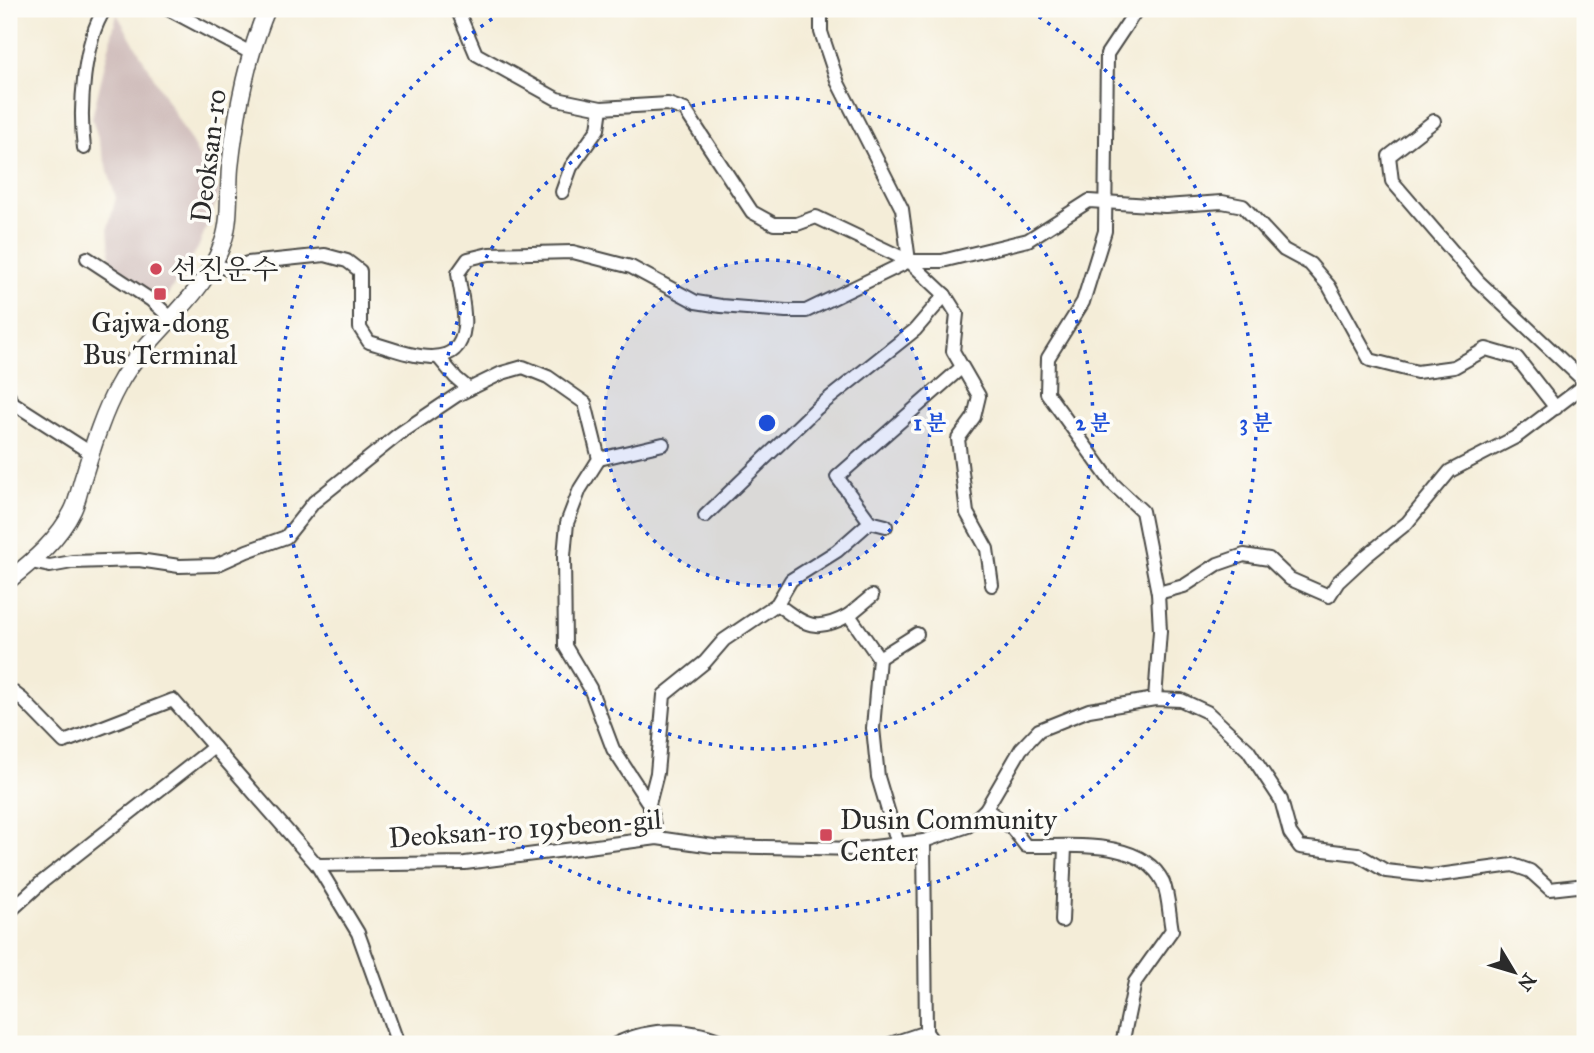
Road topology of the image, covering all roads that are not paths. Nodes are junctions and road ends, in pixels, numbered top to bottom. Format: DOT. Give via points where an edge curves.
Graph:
graph roads {
  1 [pos="105,9"];
  2 [pos="168,9"];
  3 [pos="267,9"];
  4 [pos="457,9"];
  5 [pos="821,9"];
  6 [pos="1137,9"];
  7 [pos="251,52"];
  8 [pos="601,108"];
  9 [pos="1434,121"];
  10 [pos="84,148"];
  11 [pos="562,192"];
  12 [pos="1106,201"];
  13 [pos="87,258"];
  14 [pos="909,261"];
  15 [pos="214,265"];
  16 [pos="945,295"];
  17 [pos="172,319"];
  18 [pos="439,358"];
  19 [pos="961,368"];
  20 [pos="1585,384"];
  21 [pos="469,389"];
  22 [pos="9,397"];
  23 [pos="1556,408"];
  24 [pos="663,444"];
  25 [pos="91,453"];
  26 [pos="598,459"];
  27 [pos="705,516"];
  28 [pos="870,522"];
  29 [pos="886,526"];
  30 [pos="32,562"];
  31 [pos="9,580"];
  32 [pos="992,585"];
  33 [pos="1158,593"];
  34 [pos="872,596"];
  35 [pos="777,604"];
  36 [pos="849,615"];
  37 [pos="917,634"];
  38 [pos="879,658"];
  39 [pos="9,689"];
  40 [pos="1155,699"];
  41 [pos="214,747"];
  42 [pos="649,804"];
  43 [pos="986,809"];
  44 [pos="657,838"];
  45 [pos="924,841"];
  46 [pos="898,844"];
  47 [pos="1065,847"];
  48 [pos="317,865"];
  49 [pos="1585,888"];
  50 [pos="9,912"];
  51 [pos="1062,921"];
  52 [pos="926,1032"];
  53 [pos="1585,1040"];
  54 [pos="398,1044"];
  55 [pos="616,1044"];
  56 [pos="727,1044"];
  57 [pos="890,1044"];
  58 [pos="935,1044"];
  59 [pos="1122,1044"];
  60 [pos="1579,1044"];
  1 -- 10 [label="street" via="86,67 80,119"];
  2 -- 7 [label="street"];
  3 -- 7 [label="street, Deoksan-ro"];
  4 -- 8 [label="street" via="476,54 557,99"];
  5 -- 14 [label="street" via="821,32 838,83 902,209"];
  6 -- 12 [label="street" via="1107,54"];
  7 -- 15 [label="street, Deoksan-ro" via="230,167 224,239"];
  8 -- 11 [label="street" via="598,129 571,167"];
  8 -- 14 [label="street" via="667,104 685,110 752,212 774,224 797,224 816,217"];
  9 -- 20 [label="street" via="1389,156 1392,181 1478,281"];
  12 -- 14 [label="street" via="1089,201 1028,240 942,261"];
  12 -- 23 [label="street" via="1243,206 1284,250 1310,264 1329,286 1370,360 1417,372 1454,367 1486,349 1517,358"];
  12 -- 33 [label="street" via="1105,231 1083,302 1048,358 1047,393 1112,483 1142,511"];
  13 -- 17 [label="street"];
  14 -- 16 [label="street"];
  14 -- 18 [label="street" via="806,311 786,312 696,302 631,267 573,252 489,254 468,259 457,273 464,325 461,343"];
  15 -- 17 [label="street, Deoksan-ro"];
  15 -- 18 [label="street" via="228,269 325,255 347,261 360,271 360,328 369,342"];
  16 -- 19 [label="street" via="957,314 953,351"];
  16 -- 27 [label="street" via="915,330 817,408"];
  17 -- 25 [label="street, Deoksan-ro" via="118,386"];
  18 -- 21 [label="street"];
  19 -- 28 [label="street" via="837,477"];
  19 -- 32 [label="street" via="979,396 974,417 958,439 967,513 987,549"];
  20 -- 23 [label="street"];
  21 -- 26 [label="street" via="523,368 548,377 585,403"];
  21 -- 30 [label="street" via="399,434 314,502 286,537 216,565 139,560 50,566"];
  22 -- 25 [label="street"];
  23 -- 33 [label="street" via="1517,437 1450,471 1407,523 1338,582 1329,596 1290,579 1269,559 1244,555 1218,564 1184,586"];
  24 -- 26 [label="street"];
  25 -- 30 [label="street, Deoksan-ro" via="73,510"];
  26 -- 42 [label="street" via="567,523 565,646 590,688 613,749"];
  28 -- 29 [label="street"];
  28 -- 35 [label="street" via="837,551 791,580"];
  30 -- 31 [label="street, Deoksan-ro"];
  33 -- 40 [label="street"];
  34 -- 36 [label="street"];
  35 -- 36 [label="street" via="812,627 832,625"];
  35 -- 42 [label="street" via="724,640 664,695 657,773"];
  36 -- 38 [label="street"];
  37 -- 38 [label="street"];
  38 -- 46 [label="street" via="873,728 878,777"];
  39 -- 41 [label="street" via="64,742 173,700"];
  40 -- 43 [label="street, Deoksan-ro 195beon-gil" via="1089,710 1039,730 1021,749"];
  40 -- 49 [label="street, Deoksan-ro 195beon-gil" via="1181,700 1207,712 1248,750 1281,800 1290,833 1300,847 1357,854 1386,871 1431,876 1513,865 1550,889"];
  41 -- 48 [label="street"];
  41 -- 50 [label="street"];
  42 -- 44 [label="street"];
  43 -- 45 [label="street, Deoksan-ro 195beon-gil" via="968,826"];
  43 -- 47 [label="street" via="1011,827 1026,846"];
  44 -- 46 [label="street, Deoksan-ro 195beon-gil" via="713,846 857,849"];
  44 -- 48 [label="street, Deoksan-ro 195beon-gil" via="465,863"];
  45 -- 46 [label="street, Deoksan-ro 195beon-gil"];
  45 -- 52 [label="street"];
  47 -- 51 [label="street"];
  47 -- 59 [label="street" via="1117,849 1148,861 1163,883 1172,930 1135,982"];
  48 -- 54 [label="street" via="358,933"];
  52 -- 57 [label="street"];
  52 -- 58 [label="street"];
  53 -- 60 [label="lane"];
  55 -- 56 [label="street" via="655,1032 684,1032"];
}
